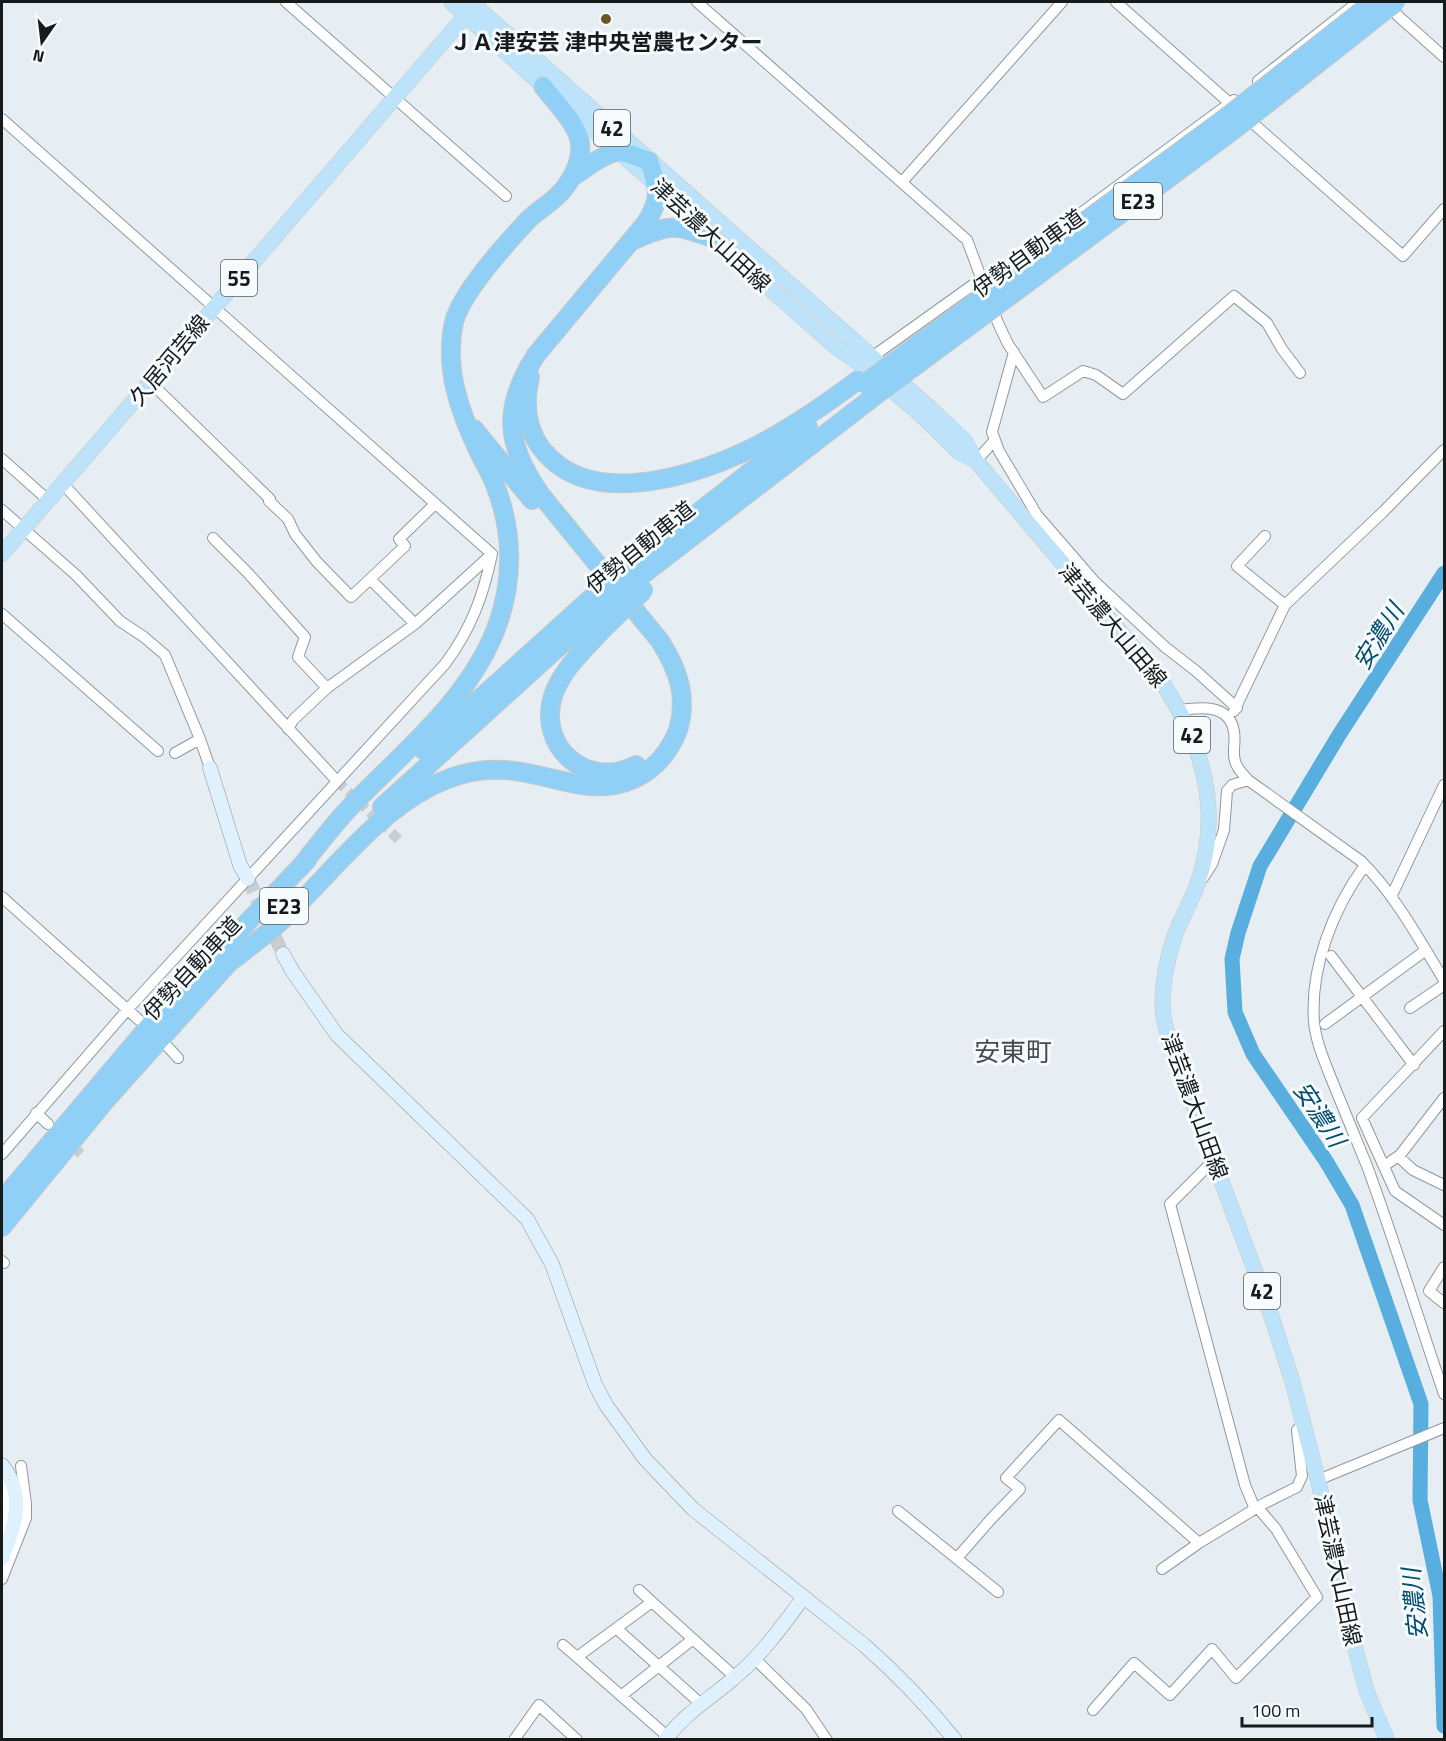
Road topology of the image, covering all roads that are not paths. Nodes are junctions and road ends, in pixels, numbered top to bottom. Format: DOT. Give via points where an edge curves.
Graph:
graph roads {
  1 [pos="286,2"];
  2 [pos="451,2"];
  3 [pos="697,2"];
  4 [pos="1062,2"];
  5 [pos="1116,2"];
  6 [pos="1358,2"];
  7 [pos="1373,2"];
  8 [pos="1382,2"];
  9 [pos="1396,2"];
  10 [pos="471,5"];
  11 [pos="1444,57"];
  12 [pos="543,86"];
  13 [pos="396,98"];
  14 [pos="1230,103"];
  15 [pos="2,119"];
  16 [pos="620,152"];
  17 [pos="649,160"];
  18 [pos="572,177"];
  19 [pos="902,182"];
  20 [pos="657,186"];
  21 [pos="506,196"];
  22 [pos="1444,209"];
  23 [pos="712,238"];
  24 [pos="630,243"];
  25 [pos="981,279"];
  26 [pos="214,307"];
  27 [pos="1014,352"];
  28 [pos="536,355"];
  29 [pos="872,357"];
  30 [pos="1300,373"];
  31 [pos="150,382"];
  32 [pos="866,386"];
  33 [pos="464,418"];
  34 [pos="995,440"];
  35 [pos="1444,450"];
  36 [pos="2,459"];
  37 [pos="976,461"];
  38 [pos="63,484"];
  39 [pos="49,501"];
  40 [pos="435,504"];
  41 [pos="2,510"];
  42 [pos="24,529"];
  43 [pos="1265,536"];
  44 [pos="213,538"];
  45 [pos="2,554"];
  46 [pos="492,554"];
  47 [pos="370,579"];
  48 [pos="636,579"];
  49 [pos="1090,586"];
  50 [pos="1285,605"];
  51 [pos="2,614"];
  52 [pos="596,614"];
  53 [pos="415,624"];
  54 [pos="327,688"];
  55 [pos="1237,708"];
  56 [pos="1180,710"];
  57 [pos="1230,721"];
  58 [pos="288,729"];
  59 [pos="200,739"];
  60 [pos="158,751"];
  61 [pos="175,753"];
  62 [pos="210,768"];
  63 [pos="1248,780"];
  64 [pos="337,781"];
  65 [pos="1444,785"];
  66 [pos="1363,863"];
  67 [pos="298,869"];
  68 [pos="248,879"];
  69 [pos="1197,886"];
  70 [pos="1392,895"];
  71 [pos="2,897"];
  72 [pos="1426,950"];
  73 [pos="283,954"];
  74 [pos="1331,956"];
  75 [pos="226,965"];
  76 [pos="1444,980"];
  77 [pos="1444,985"];
  78 [pos="1362,998"];
  79 [pos="1410,1008"];
  80 [pos="128,1009"];
  81 [pos="139,1020"];
  82 [pos="1325,1024"];
  83 [pos="1444,1031"];
  84 [pos="168,1047"];
  85 [pos="178,1058"];
  86 [pos="1414,1065"];
  87 [pos="1444,1098"];
  88 [pos="36,1113"];
  89 [pos="48,1124"];
  90 [pos="2,1154"];
  91 [pos="1399,1157"];
  92 [pos="1213,1161"];
  93 [pos="1384,1166"];
  94 [pos="1444,1185"];
  95 [pos="2,1200"];
  96 [pos="1444,1225"];
  97 [pos="2,1227"];
  98 [pos="1444,1267"];
  99 [pos="1444,1303"];
  100 [pos="1444,1394"];
  101 [pos="1305,1422"];
  102 [pos="1444,1428"];
  103 [pos="2,1465"];
  104 [pos="21,1466"];
  105 [pos="1322,1478"];
  106 [pos="2,1480"];
  107 [pos="1256,1508"];
  108 [pos="898,1511"];
  109 [pos="2,1536"];
  110 [pos="1199,1543"];
  111 [pos="2,1558"];
  112 [pos="957,1558"];
  113 [pos="1162,1569"];
  114 [pos="2,1579"];
  115 [pos="639,1590"];
  116 [pos="998,1592"];
  117 [pos="803,1598"];
  118 [pos="652,1602"];
  119 [pos="617,1629"];
  120 [pos="693,1639"];
  121 [pos="563,1645"];
  122 [pos="577,1657"];
  123 [pos="754,1658"];
  124 [pos="658,1666"];
  125 [pos="735,1677"];
  126 [pos="621,1696"];
  127 [pos="700,1703"];
  128 [pos="1093,1710"];
  129 [pos="666,1738"];
  130 [pos="516,1739"];
  131 [pos="577,1740"];
  132 [pos="827,1740"];
  133 [pos="955,1740"];
  134 [pos="1387,1740"];
  1 -- 13 [label="street"];
  2 -- 10 [label="main road, 津芸濃大山田線 / 42"];
  3 -- 19 [label="street"];
  4 -- 19 [label="street"];
  5 -- 14 [label="street"];
  6 -- 14 [label="street"];
  7 -- 32 [label="highway, 伊勢自動車道 / E23, bridge" via="1225,118"];
  8 -- 11 [label="street"];
  9 -- 32 [label="highway, 伊勢自動車道 / E23, bridge" via="1226,136"];
  10 -- 12 [label="main road, 津芸濃大山田線 / 42"];
  10 -- 13 [label="main road, 久居河芸線 / 55"];
  10 -- 17 [label="main road, 津芸濃大山田線 / 42"];
  12 -- 16 [label="main road, 津芸濃大山田線 / 42"];
  12 -- 18 [label="highway" via="578,134 579,161"];
  13 -- 21 [label="street"];
  13 -- 26 [label="main road, 久居河芸線 / 55"];
  14 -- 22 [label="street" via="1403,256"];
  14 -- 25 [label="street" via="1020,258"];
  15 -- 26 [label="street"];
  16 -- 17 [label="highway"];
  16 -- 18 [label="highway" via="605,156"];
  16 -- 20 [label="main road, 津芸濃大山田線 / 42"];
  17 -- 20 [label="highway"];
  17 -- 29 [label="main road, 津芸濃大山田線 / 42"];
  18 -- 33 [label="highway" via="558,195 529,219 459,308 452,333 451,363"];
  19 -- 25 [label="street" via="967,240"];
  20 -- 23 [label="main road, 津芸濃大山田線 / 42"];
  20 -- 24 [label="highway" via="658,199 652,213"];
  23 -- 24 [label="highway" via="674,227"];
  23 -- 37 [label="main road, 津芸濃大山田線 / 42" via="836,347 920,414 958,452"];
  24 -- 28 [label="highway"];
  25 -- 27 [label="street"];
  25 -- 29 [label="street"];
  26 -- 31 [label="main road, 久居河芸線 / 55"];
  26 -- 40 [label="street"];
  27 -- 30 [label="street" via="1043,397 1083,371 1096,375 1123,394 1234,296 1272,329"];
  27 -- 34 [label="street" via="992,432"];
  28 -- 32 [label="highway" via="526,409 537,442 566,471 604,483 654,480 700,469 769,440 818,409"];
  28 -- 75 [label="highway" via="513,402 517,451 541,495 669,655 683,696 681,717 670,747 647,772 613,786 581,786 503,770 464,774 440,783 409,800 368,832 279,923"];
  29 -- 37 [label="main road, 津芸濃大山田線 / 42" via="965,441"];
  31 -- 38 [label="main road, 久居河芸線 / 55"];
  31 -- 47 [label="street" via="270,499 317,562 351,597"];
  32 -- 48 [label="highway, 伊勢自動車道 / E23"];
  32 -- 48 [label="highway, 伊勢自動車道 / E23" via="759,484"];
  33 -- 52 [label="highway" via="627,616 663,667 672,705 662,739 642,761 610,773 591,771 567,756 553,735 550,716 554,693"];
  33 -- 67 [label="highway" via="495,483 508,532 508,581 498,625 483,656 452,700 326,833"];
  34 -- 37 [label="street"];
  34 -- 49 [label="street" via="1037,515"];
  35 -- 50 [label="street"];
  36 -- 39 [label="street"];
  37 -- 49 [label="main road, 津芸濃大山田線 / 42"];
  38 -- 39 [label="main road, 久居河芸線 / 55"];
  38 -- 58 [label="street"];
  39 -- 42 [label="main road, 久居河芸線 / 55"];
  40 -- 46 [label="street"];
  40 -- 47 [label="street" via="399,539 405,546"];
  41 -- 42 [label="street"];
  42 -- 45 [label="main road, 久居河芸線 / 55"];
  42 -- 59 [label="street" via="120,621 165,655"];
  43 -- 50 [label="street" via="1237,566"];
  44 -- 54 [label="street" via="305,637 298,657"];
  46 -- 53 [label="street"];
  46 -- 64 [label="street" via="480,603 456,650"];
  47 -- 53 [label="street"];
  48 -- 52 [label="highway, bridge"];
  48 -- 52 [label="highway, 伊勢自動車道 / E23, bridge"];
  49 -- 55 [label="street"];
  49 -- 56 [label="main road, 津芸濃大山田線 / 42"];
  50 -- 55 [label="street"];
  51 -- 60 [label="street"];
  52 -- 67 [label="highway, 伊勢自動車道 / E23" via="540,642"];
  52 -- 75 [label="highway, 伊勢自動車道 / E23" via="406,785"];
  53 -- 54 [label="street"];
  54 -- 58 [label="street"];
  55 -- 57 [label="street"];
  56 -- 57 [label="street" via="1206,707"];
  56 -- 69 [label="main road, 津芸濃大山田線 / 42" via="1199,755 1208,803 1207,846"];
  57 -- 63 [label="street" via="1235,762"];
  58 -- 64 [label="street"];
  59 -- 61 [label="street"];
  59 -- 62 [label="street"];
  62 -- 68 [label="street" via="240,865"];
  63 -- 66 [label="street"];
  63 -- 69 [label="street" via="1228,788 1222,838 1212,864"];
  64 -- 68 [label="street"];
  65 -- 70 [label="street"];
  66 -- 70 [label="street"];
  66 -- 100 [label="street" via="1324,944 1314,1022 1320,1049 1398,1253"];
  67 -- 95 [label="highway, 伊勢自動車道 / E23" via="155,1019"];
  68 -- 80 [label="street"];
  69 -- 92 [label="main road, 津芸濃大山田線 / 42" via="1171,950 1163,1011 1170,1043"];
  70 -- 72 [label="street"];
  71 -- 80 [label="street"];
  72 -- 76 [label="street"];
  72 -- 78 [label="street"];
  73 -- 117 [label="street" via="343,1042 527,1219 552,1264 595,1384 645,1459 693,1509"];
  74 -- 78 [label="street"];
  75 -- 97 [label="highway, 伊勢自動車道 / E23" via="106,1100"];
  77 -- 79 [label="street"];
  78 -- 82 [label="street"];
  78 -- 86 [label="street"];
  80 -- 81 [label="street"];
  80 -- 88 [label="street"];
  83 -- 86 [label="street"];
  84 -- 85 [label="street"];
  86 -- 93 [label="street" via="1362,1118"];
  87 -- 91 [label="street"];
  88 -- 89 [label="street"];
  88 -- 90 [label="street"];
  91 -- 93 [label="street"];
  91 -- 94 [label="street" via="1413,1170"];
  92 -- 101 [label="main road, 津芸濃大山田線 / 42" via="1268,1306"];
  92 -- 107 [label="street" via="1170,1204 1245,1485"];
  93 -- 96 [label="street" via="1395,1191"];
  98 -- 99 [label="street" via="1429,1291"];
  101 -- 105 [label="main road, 津芸濃大山田線 / 42"];
  101 -- 107 [label="street" via="1297,1430 1300,1485"];
  102 -- 105 [label="street"];
  103 -- 111 [label="street" via="13,1483 17,1511"];
  104 -- 114 [label="street" via="26,1518"];
  105 -- 134 [label="main road, 津芸濃大山田線 / 42" via="1354,1644 1367,1692"];
  106 -- 109 [label="street" via="8,1515"];
  107 -- 110 [label="street"];
  107 -- 128 [label="street" via="1276,1529 1317,1597 1236,1678 1212,1649 1170,1695 1134,1663"];
  108 -- 112 [label="street"];
  110 -- 112 [label="street" via="1059,1420 1006,1478 1020,1489"];
  110 -- 113 [label="street"];
  112 -- 116 [label="street"];
  115 -- 118 [label="street"];
  117 -- 123 [label="street"];
  117 -- 133 [label="street" via="890,1668"];
  118 -- 119 [label="street"];
  118 -- 120 [label="street"];
  119 -- 122 [label="street"];
  119 -- 124 [label="street"];
  120 -- 124 [label="street"];
  120 -- 125 [label="street"];
  121 -- 122 [label="street"];
  122 -- 126 [label="street"];
  123 -- 125 [label="street"];
  123 -- 132 [label="street" via="806,1709"];
  124 -- 126 [label="street"];
  124 -- 127 [label="street"];
  125 -- 127 [label="street"];
  126 -- 129 [label="street"];
  127 -- 129 [label="street"];
  130 -- 131 [label="street" via="539,1705"];
}
